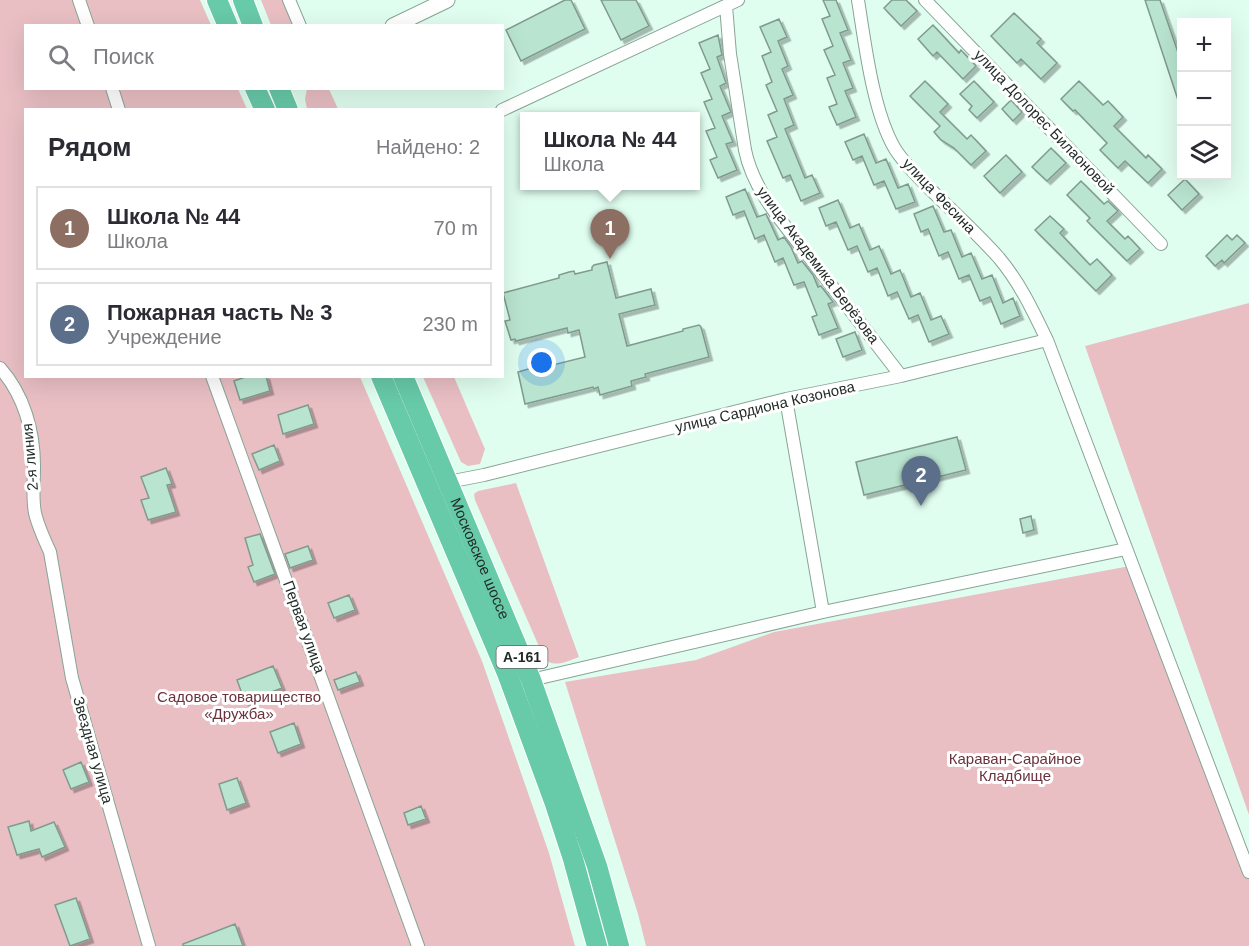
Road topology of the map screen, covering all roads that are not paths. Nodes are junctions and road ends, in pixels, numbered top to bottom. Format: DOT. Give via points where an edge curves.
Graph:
graph roads {
  1 [pos="79,0"];
  2 [pos="217,0"];
  3 [pos="243,0"];
  4 [pos="289,0"];
  5 [pos="447,0"];
  6 [pos="738,0"];
  7 [pos="858,0"];
  8 [pos="925,0"];
  9 [pos="726,6"];
  10 [pos="87,24"];
  11 [pos="227,24"];
  12 [pos="252,24"];
  13 [pos="299,24"];
  14 [pos="397,24"];
  15 [pos="113,90"];
  16 [pos="256,90"];
  17 [pos="280,90"];
  18 [pos="118,108"];
  19 [pos="264,108"];
  20 [pos="287,108"];
  21 [pos="504,109"];
  22 [pos="1161,244"];
  23 [pos="1047,340"];
  24 [pos="0,368"];
  25 [pos="901,376"];
  26 [pos="213,378"];
  27 [pos="382,378"];
  28 [pos="404,378"];
  29 [pos="786,399"];
  30 [pos="448,482"];
  31 [pos="1126,549"];
  32 [pos="50,552"];
  33 [pos="823,612"];
  34 [pos="531,680"];
  35 [pos="1249,872"];
  36 [pos="149,946"];
  37 [pos="418,946"];
  38 [pos="597,946"];
  39 [pos="619,946"];
  1 -- 10 [label="street"];
  2 -- 11 [label="highway"];
  3 -- 12 [label="highway"];
  4 -- 13 [label="street"];
  5 -- 14 [label="street"];
  6 -- 9 [label="street"];
  7 -- 23 [label="street, улица Фесина" via="882,118 897,152 1014,276"];
  8 -- 22 [label="street, улица Долорес Билаоновой"];
  9 -- 21 [label="street"];
  9 -- 25 [label="street, улица Академика Берёзова" via="747,164 777,213"];
  15 -- 18 [label="street"];
  16 -- 19 [label="highway"];
  17 -- 20 [label="highway"];
  23 -- 25 [label="street, улица Сардиона Козонова"];
  23 -- 31 [label="street, улица Фесина"];
  24 -- 32 [label="street, 2-я линия" via="24,406 31,430 35,512"];
  25 -- 29 [label="street, улица Сардиона Козонова"];
  26 -- 37 [label="street, Первая улица"];
  27 -- 38 [label="highway, Московское шоссе / А-161" via="507,673 554,801"];
  28 -- 30 [label="highway, Московское шоссе / А-161"];
  29 -- 30 [label="street, улица Сардиона Козонова"];
  29 -- 33 [label="street"];
  30 -- 34 [label="highway, Московское шоссе / А-161"];
  31 -- 33 [label="street"];
  31 -- 35 [label="street, улица Фесина"];
  32 -- 36 [label="street, Звездная улица" via="72,678"];
  33 -- 34 [label="street"];
  34 -- 39 [label="highway, Московское шоссе / А-161" via="597,866"];
}
